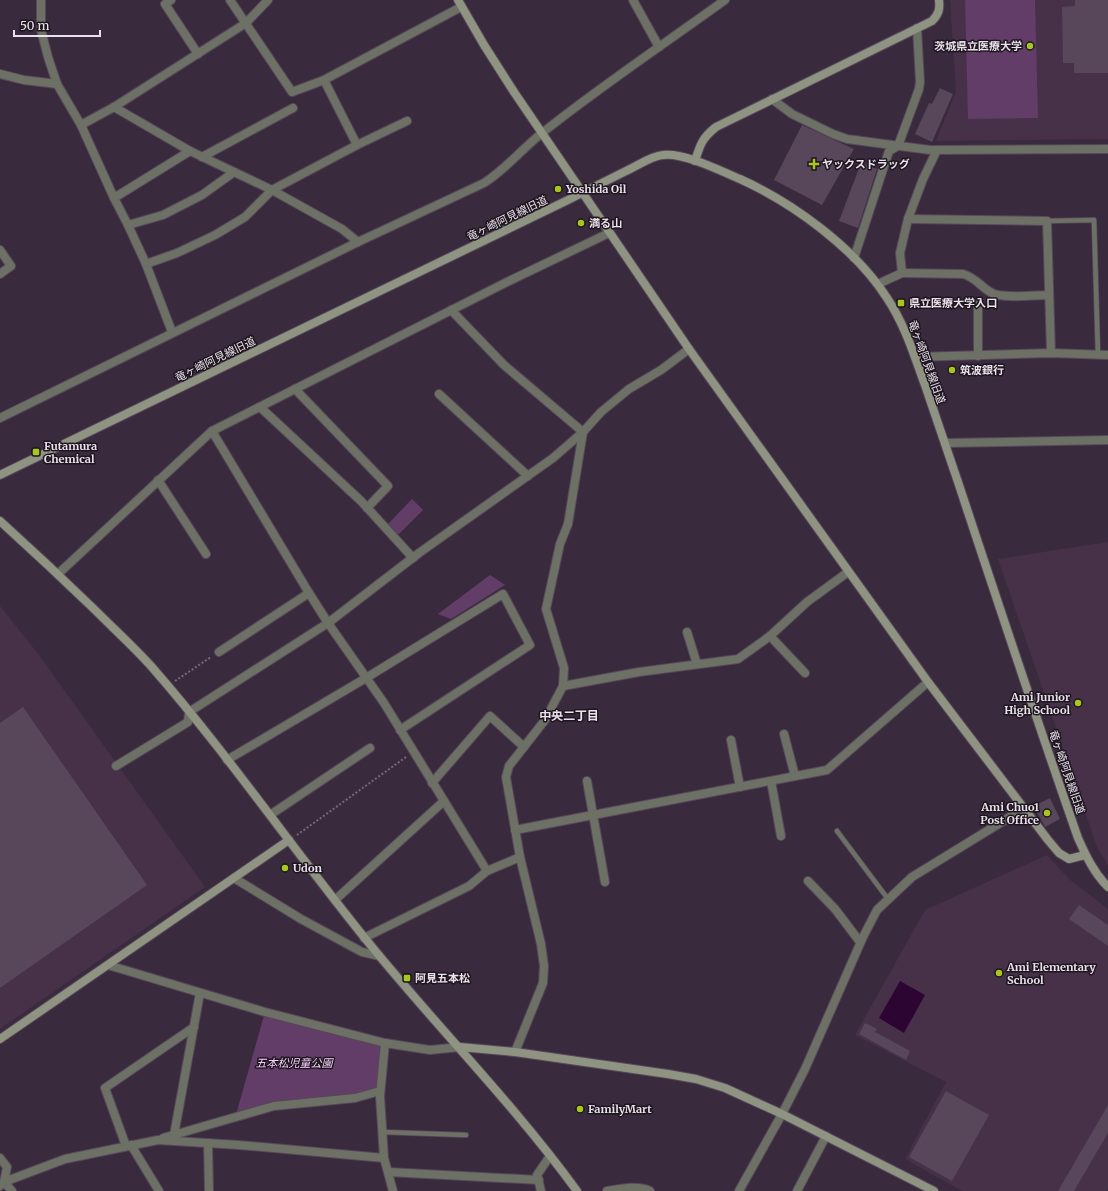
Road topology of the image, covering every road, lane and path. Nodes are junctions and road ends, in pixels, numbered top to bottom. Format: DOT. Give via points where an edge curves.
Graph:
graph roads {
  1 [pos="41,0"];
  2 [pos="171,0"];
  3 [pos="230,0"];
  4 [pos="268,0"];
  5 [pos="633,0"];
  6 [pos="725,0"];
  7 [pos="939,0"];
  8 [pos="460,4"];
  9 [pos="246,23"];
  10 [pos="917,28"];
  11 [pos="659,48"];
  12 [pos="198,54"];
  13 [pos="0,74"];
  14 [pos="324,80"];
  15 [pos="57,84"];
  16 [pos="772,99"];
  17 [pos="114,107"];
  18 [pos="293,108"];
  19 [pos="407,121"];
  20 [pos="81,125"];
  21 [pos="541,134"];
  22 [pos="358,145"];
  23 [pos="898,146"];
  24 [pos="1108,149"];
  25 [pos="937,150"];
  26 [pos="190,151"];
  27 [pos="202,156"];
  28 [pos="695,161"];
  29 [pos="234,172"];
  30 [pos="272,190"];
  31 [pos="582,193"];
  32 [pos="114,198"];
  33 [pos="908,219"];
  34 [pos="1047,221"];
  35 [pos="128,225"];
  36 [pos="609,233"];
  37 [pos="358,242"];
  38 [pos="0,250"];
  39 [pos="854,258"];
  40 [pos="146,264"];
  41 [pos="902,273"];
  42 [pos="0,274"];
  43 [pos="878,284"];
  44 [pos="1049,295"];
  45 [pos="978,304"];
  46 [pos="451,310"];
  47 [pos="172,332"];
  48 [pos="689,349"];
  49 [pos="1051,353"];
  50 [pos="1098,355"];
  51 [pos="1108,355"];
  52 [pos="978,356"];
  53 [pos="915,357"];
  54 [pos="295,389"];
  55 [pos="439,394"];
  56 [pos="260,407"];
  57 [pos="0,418"];
  58 [pos="212,431"];
  59 [pos="583,432"];
  60 [pos="1108,440"];
  61 [pos="945,444"];
  62 [pos="0,475"];
  63 [pos="528,476"];
  64 [pos="158,480"];
  65 [pos="367,508"];
  66 [pos="0,521"];
  67 [pos="206,554"];
  68 [pos="413,558"];
  69 [pos="848,572"];
  70 [pos="58,574"];
  71 [pos="309,594"];
  72 [pos="328,623"];
  73 [pos="687,632"];
  74 [pos="770,636"];
  75 [pos="219,652"];
  76 [pos="697,664"];
  77 [pos="805,673"];
  78 [pos="366,678"];
  79 [pos="928,682"];
  80 [pos="167,686"];
  81 [pos="563,686"];
  82 [pos="189,712"];
  83 [pos="400,730"];
  84 [pos="784,734"];
  85 [pos="731,740"];
  86 [pos="524,747"];
  87 [pos="370,748"];
  88 [pos="413,752"];
  89 [pos="227,760"];
  90 [pos="116,766"];
  91 [pos="795,776"];
  92 [pos="586,781"];
  93 [pos="771,781"];
  94 [pos="432,782"];
  95 [pos="740,787"];
  96 [pos="444,801"];
  97 [pos="1023,809"];
  98 [pos="270,815"];
  99 [pos="594,815"];
  100 [pos="515,830"];
  101 [pos="837,831"];
  102 [pos="781,836"];
  103 [pos="289,840"];
  104 [pos="1085,854"];
  105 [pos="520,857"];
  106 [pos="487,871"];
  107 [pos="234,878"];
  108 [pos="808,881"];
  109 [pos="605,882"];
  110 [pos="1108,887"];
  111 [pos="888,899"];
  112 [pos="335,900"];
  113 [pos="364,938"];
  114 [pos="860,942"];
  115 [pos="379,956"];
  116 [pos="108,966"];
  117 [pos="200,993"];
  118 [pos="194,1027"];
  119 [pos="0,1039"];
  120 [pos="385,1043"];
  121 [pos="460,1048"];
  122 [pos="515,1052"];
  123 [pos="380,1091"];
  124 [pos="782,1114"];
  125 [pos="382,1132"];
  126 [pos="174,1135"];
  127 [pos="466,1135"];
  128 [pos="826,1136"];
  129 [pos="151,1141"];
  130 [pos="208,1143"];
  131 [pos="129,1146"];
  132 [pos="550,1156"];
  133 [pos="0,1158"];
  134 [pos="384,1158"];
  135 [pos="388,1172"];
  136 [pos="539,1180"];
  137 [pos="2,1184"];
  138 [pos="12,1191"];
  139 [pos="159,1191"];
  140 [pos="209,1191"];
  141 [pos="393,1191"];
  142 [pos="541,1191"];
  143 [pos="576,1191"];
  144 [pos="607,1191"];
  145 [pos="650,1191"];
  146 [pos="739,1191"];
  147 [pos="797,1191"];
  148 [pos="934,1191"];
  1 -- 15 [label="street" via="41,30"];
  2 -- 12 [label="street" via="165,4"];
  3 -- 9 [label="street"];
  4 -- 9 [label="street"];
  5 -- 11 [label="street"];
  6 -- 11 [label="street"];
  7 -- 10 [label="street" via="938,15"];
  8 -- 14 [label="street"];
  8 -- 21 [label="street"];
  9 -- 12 [label="street"];
  9 -- 14 [label="street" via="292,92"];
  10 -- 16 [label="street"];
  10 -- 23 [label="street" via="919,89"];
  11 -- 21 [label="street"];
  12 -- 17 [label="street"];
  13 -- 15 [label="street"];
  14 -- 22 [label="street"];
  15 -- 20 [label="street"];
  16 -- 23 [label="street" via="792,114 833,134 848,139"];
  16 -- 28 [label="street" via="716,127 706,135 700,144"];
  17 -- 20 [label="street"];
  17 -- 26 [label="street"];
  18 -- 27 [label="street"];
  19 -- 22 [label="street"];
  20 -- 32 [label="street"];
  21 -- 31 [label="street"];
  21 -- 37 [label="street" via="497,175 484,183"];
  22 -- 30 [label="street"];
  23 -- 25 [label="street"];
  23 -- 39 [label="street" via="889,151"];
  24 -- 25 [label="street"];
  25 -- 33 [label="street"];
  26 -- 27 [label="street"];
  26 -- 32 [label="street"];
  27 -- 29 [label="street"];
  28 -- 31 [label="street, 竜ヶ崎阿見線旧道" via="679,156 661,155"];
  28 -- 39 [label="street, 竜ヶ崎阿見線旧道" via="748,183 795,209 824,230"];
  29 -- 30 [label="street"];
  29 -- 35 [label="street" via="202,195 163,215"];
  30 -- 37 [label="street" via="342,229"];
  30 -- 40 [label="street" via="245,217 215,235"];
  31 -- 36 [label="street"];
  31 -- 62 [label="street, 竜ヶ崎阿見線旧道"];
  32 -- 35 [label="street"];
  33 -- 34 [label="street"];
  33 -- 41 [label="street" via="900,253"];
  34 -- 44 [label="street"];
  34 -- 50 [label="lane" via="1094,220"];
  35 -- 40 [label="street"];
  36 -- 46 [label="street"];
  36 -- 48 [label="street"];
  37 -- 47 [label="street"];
  38 -- 42 [label="street" via="11,266"];
  39 -- 43 [label="street, 竜ヶ崎阿見線旧道"];
  40 -- 47 [label="street"];
  41 -- 43 [label="street"];
  41 -- 44 [label="street" via="971,276 992,293 1002,296"];
  43 -- 53 [label="street, 竜ヶ崎阿見線旧道" via="896,313"];
  44 -- 49 [label="street"];
  45 -- 52 [label="street"];
  46 -- 54 [label="street"];
  46 -- 59 [label="street" via="504,365"];
  47 -- 57 [label="street"];
  48 -- 59 [label="street" via="629,389"];
  48 -- 69 [label="street"];
  49 -- 50 [label="street"];
  49 -- 52 [label="street"];
  50 -- 51 [label="street"];
  52 -- 53 [label="street"];
  53 -- 61 [label="street, 竜ヶ崎阿見線旧道"];
  54 -- 56 [label="street"];
  54 -- 65 [label="street" via="388,486"];
  55 -- 63 [label="street"];
  56 -- 58 [label="street"];
  56 -- 65 [label="street"];
  58 -- 64 [label="street"];
  58 -- 71 [label="street"];
  59 -- 63 [label="street"];
  59 -- 81 [label="street" via="568,524 560,544 546,609 564,668"];
  60 -- 61 [label="street"];
  61 -- 104 [label="street, 竜ヶ崎阿見線旧道"];
  63 -- 68 [label="street"];
  64 -- 67 [label="street"];
  64 -- 70 [label="street"];
  65 -- 68 [label="street"];
  66 -- 70 [label="street"];
  68 -- 72 [label="street"];
  69 -- 74 [label="street" via="807,602"];
  69 -- 79 [label="street"];
  70 -- 80 [label="street" via="120,634"];
  71 -- 72 [label="street"];
  71 -- 75 [label="street"];
  72 -- 78 [label="street"];
  72 -- 82 [label="street"];
  73 -- 76 [label="street"];
  74 -- 76 [label="street" via="738,659"];
  74 -- 77 [label="street"];
  75 -- 80 [label="path"];
  76 -- 81 [label="street"];
  78 -- 83 [label="street"];
  78 -- 83 [label="street" via="503,594 530,645"];
  78 -- 89 [label="street"];
  79 -- 91 [label="street" via="827,770"];
  79 -- 97 [label="street"];
  80 -- 82 [label="street"];
  81 -- 86 [label="street" via="545,720"];
  82 -- 89 [label="street"];
  82 -- 90 [label="street" via="188,722"];
  83 -- 88 [label="street"];
  84 -- 91 [label="street"];
  85 -- 95 [label="street"];
  86 -- 94 [label="street" via="490,716"];
  86 -- 100 [label="street" via="509,766 506,777"];
  87 -- 98 [label="street"];
  88 -- 94 [label="street"];
  88 -- 103 [label="path"];
  89 -- 98 [label="street"];
  91 -- 93 [label="street"];
  92 -- 99 [label="street"];
  93 -- 95 [label="street"];
  93 -- 102 [label="street"];
  94 -- 96 [label="street"];
  95 -- 99 [label="street"];
  96 -- 106 [label="street"];
  96 -- 112 [label="street"];
  97 -- 104 [label="street" via="1064,857 1069,859"];
  97 -- 111 [label="street" via="912,877"];
  98 -- 103 [label="street"];
  99 -- 100 [label="street"];
  99 -- 109 [label="street"];
  100 -- 105 [label="street"];
  101 -- 111 [label="lane"];
  103 -- 107 [label="street"];
  103 -- 112 [label="street"];
  104 -- 110 [label="street, 竜ヶ崎阿見線旧道" via="1095,872"];
  105 -- 106 [label="street"];
  105 -- 122 [label="street" via="544,966 543,983"];
  106 -- 113 [label="street" via="469,886"];
  107 -- 115 [label="street" via="362,952"];
  107 -- 116 [label="street"];
  108 -- 114 [label="street" via="835,909"];
  111 -- 114 [label="street" via="877,910"];
  112 -- 113 [label="street"];
  113 -- 115 [label="street"];
  114 -- 124 [label="street" via="805,1069"];
  115 -- 121 [label="street" via="420,1006"];
  116 -- 117 [label="street"];
  116 -- 119 [label="street"];
  117 -- 118 [label="street"];
  117 -- 120 [label="street"];
  118 -- 126 [label="street"];
  118 -- 131 [label="street" via="106,1088"];
  120 -- 121 [label="street" via="430,1050"];
  120 -- 123 [label="street"];
  121 -- 122 [label="street"];
  121 -- 132 [label="street"];
  122 -- 124 [label="street" via="696,1079 725,1088"];
  123 -- 125 [label="street"];
  123 -- 126 [label="street" via="355,1098 274,1106"];
  124 -- 128 [label="street"];
  124 -- 146 [label="street"];
  125 -- 127 [label="lane"];
  125 -- 134 [label="street"];
  126 -- 129 [label="street"];
  128 -- 147 [label="street"];
  128 -- 148 [label="street"];
  129 -- 130 [label="street"];
  129 -- 131 [label="street"];
  130 -- 134 [label="street"];
  130 -- 140 [label="street"];
  131 -- 137 [label="street" via="65,1159"];
  131 -- 139 [label="street"];
  132 -- 136 [label="street" via="537,1175"];
  132 -- 143 [label="street"];
  133 -- 137 [label="street" via="7,1167"];
  134 -- 135 [label="street"];
  135 -- 136 [label="street"];
  135 -- 141 [label="street"];
  136 -- 142 [label="street"];
  137 -- 138 [label="street"];
  144 -- 145 [label="street"];
}
